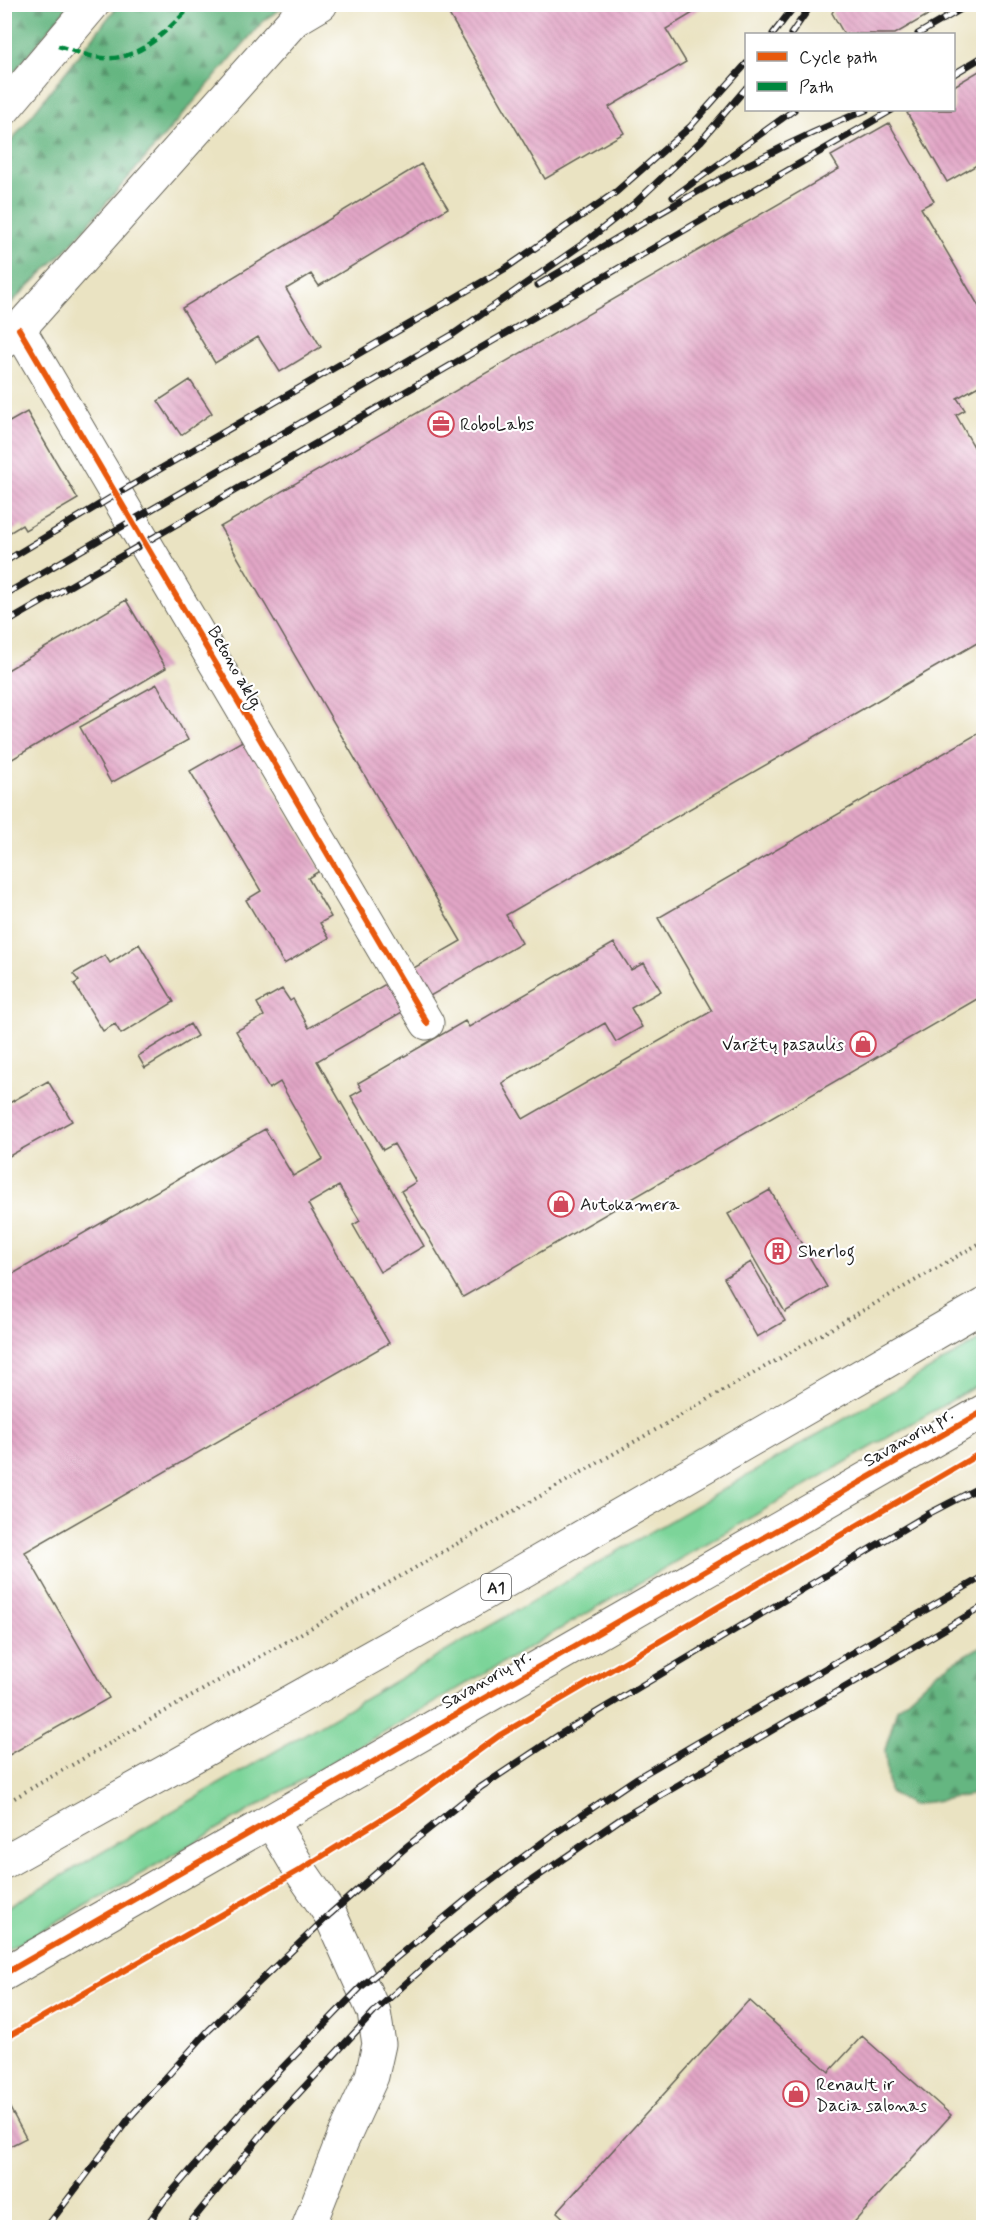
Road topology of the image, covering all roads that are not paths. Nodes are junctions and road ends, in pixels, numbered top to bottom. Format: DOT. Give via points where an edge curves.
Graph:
graph roads {
  1 [pos="93,4"];
  2 [pos="321,4"];
  3 [pos="4,109"];
  4 [pos="12,335"];
  5 [pos="427,1023"];
  6 [pos="984,1305"];
  7 [pos="984,1411"];
  8 [pos="271,1821"];
  9 [pos="4,1862"];
  10 [pos="4,1974"];
  11 [pos="308,2228"];
  1 -- 3 [label="main road"];
  2 -- 4 [label="main road" via="294,20"];
  4 -- 5 [label="main road, Betono aklg."];
  6 -- 9 [label="main road, A1" via="457,1609"];
  7 -- 8 [label="main road, Savanorių pr."];
  8 -- 10 [label="main road, Savanorių pr."];
  8 -- 11 [label="main road" via="330,1914 374,2012 379,2044 372,2076"];
}
